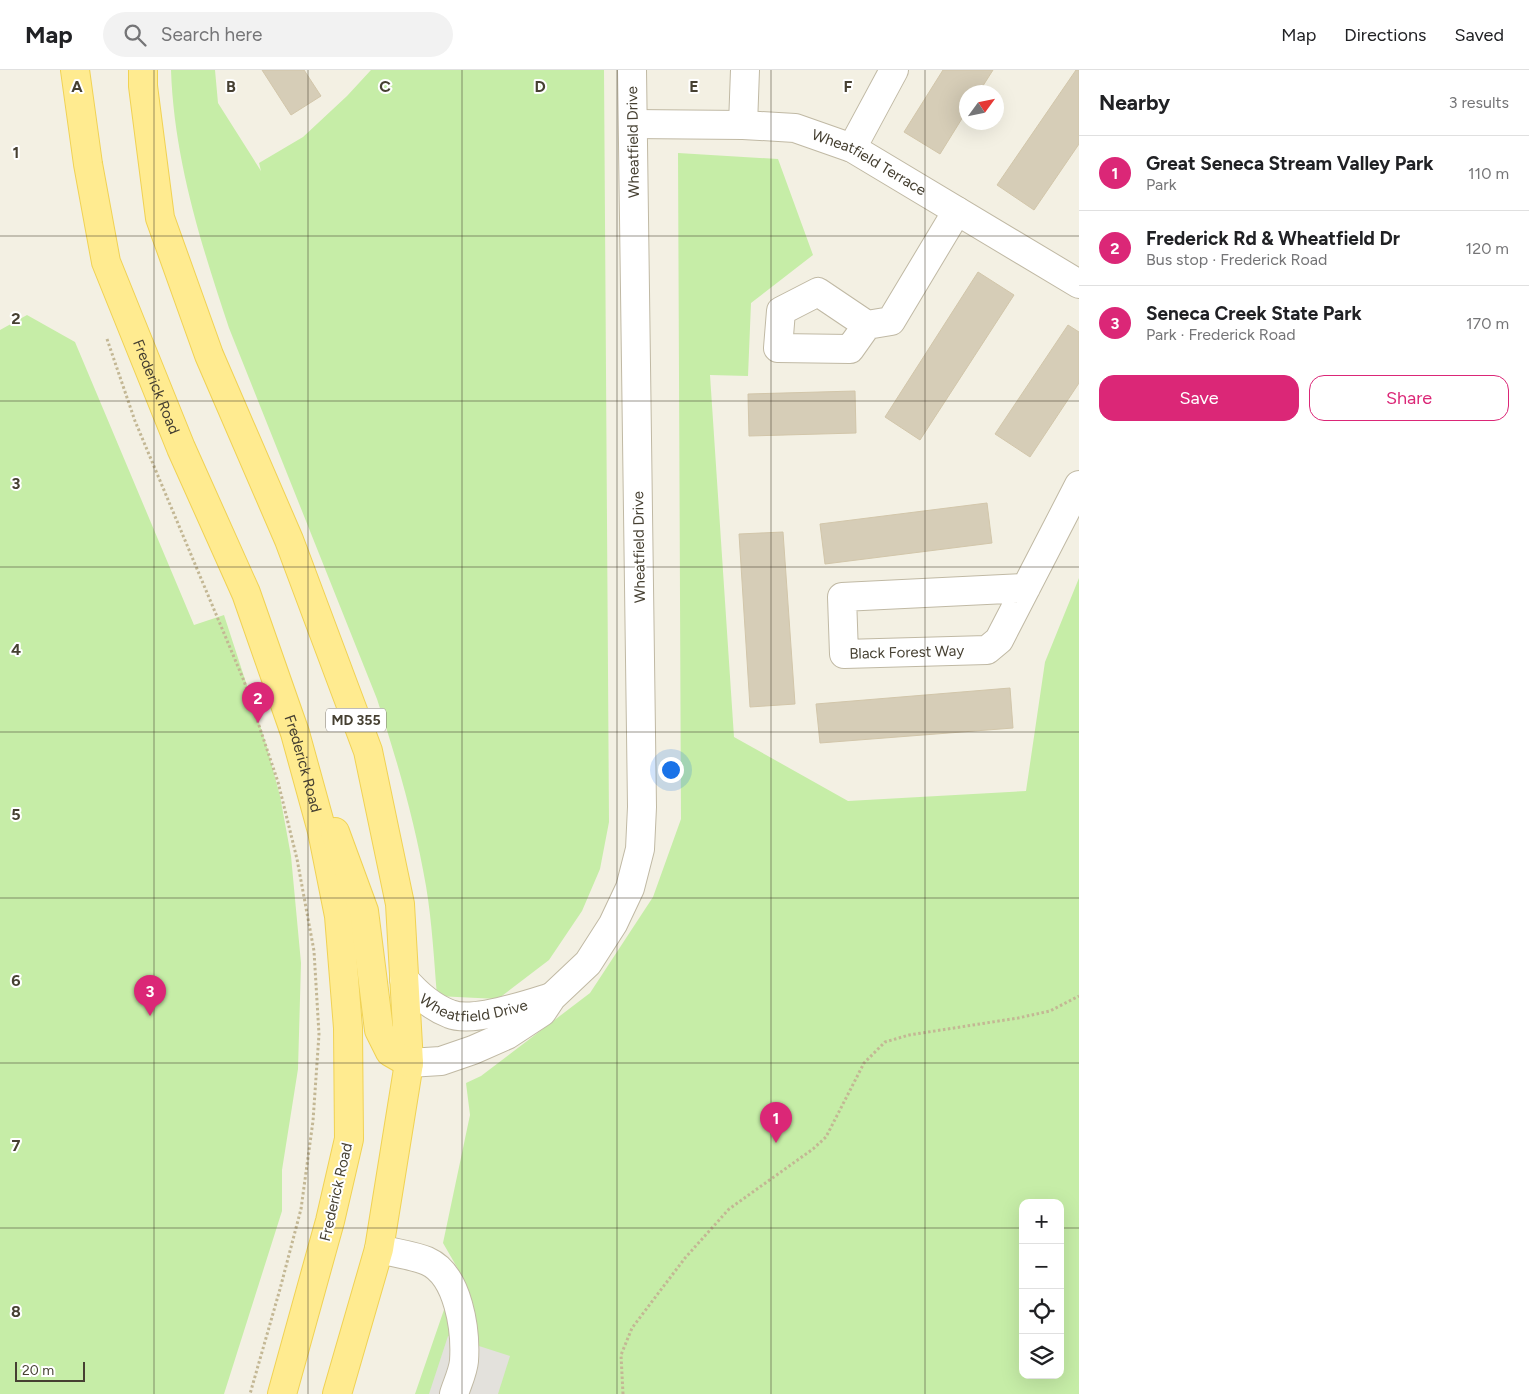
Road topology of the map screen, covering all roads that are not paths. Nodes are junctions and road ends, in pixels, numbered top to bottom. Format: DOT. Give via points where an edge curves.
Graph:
graph roads {
  1 [pos="75,70"];
  2 [pos="143,70"];
  3 [pos="632,70"];
  4 [pos="745,70"];
  5 [pos="894,70"];
  6 [pos="633,124"];
  7 [pos="743,125"];
  8 [pos="852,148"];
  9 [pos="957,211"];
  10 [pos="1079,284"];
  11 [pos="867,325"];
  12 [pos="1079,485"];
  13 [pos="1026,588"];
  14 [pos="295,733"];
  15 [pos="404,979"];
  16 [pos="552,996"];
  17 [pos="409,1062"];
  18 [pos="379,1249"];
  19 [pos="282,1394"];
  20 [pos="336,1394"];
  21 [pos="454,1394"];
  1 -- 14 [label="main road, Frederick Road" via="106,262 181,448 246,593"];
  2 -- 15 [label="main road, MD 355" via="160,218 209,355 289,540 368,751 400,904"];
  3 -- 6 [label="street, Wheatfield Drive"];
  4 -- 7 [label="street"];
  5 -- 8 [label="street"];
  6 -- 7 [label="street, Wheatfield Terrace"];
  6 -- 16 [label="street, Wheatfield Drive" via="640,849 630,888 613,924 588,963"];
  7 -- 8 [label="street, Wheatfield Terrace" via="795,128"];
  8 -- 9 [label="street, Wheatfield Terrace"];
  9 -- 10 [label="street, Wheatfield Terrace"];
  9 -- 11 [label="street" via="891,321"];
  12 -- 13 [label="street, Black Forest Way"];
  13 -- 13 [label="street, Black Forest Way" via="999,640 987,650 844,654 842,596"];
  14 -- 17 [label="main road" via="364,910 379,1030 390,1052"];
  14 -- 19 [label="main road, Frederick Road" via="322,831 339,916 348,1028 349,1139"];
  15 -- 16 [label="street, Wheatfield Drive" via="419,996 452,1015 495,1013"];
  15 -- 17 [label="main road, MD 355"];
  16 -- 17 [label="street, Wheatfield Drive" via="542,1012 506,1035 441,1062"];
  17 -- 18 [label="main road, MD 355"];
  18 -- 20 [label="main road, MD 355"];
  18 -- 21 [label="street" via="429,1262 444,1274 463,1322 464,1362"];
}
